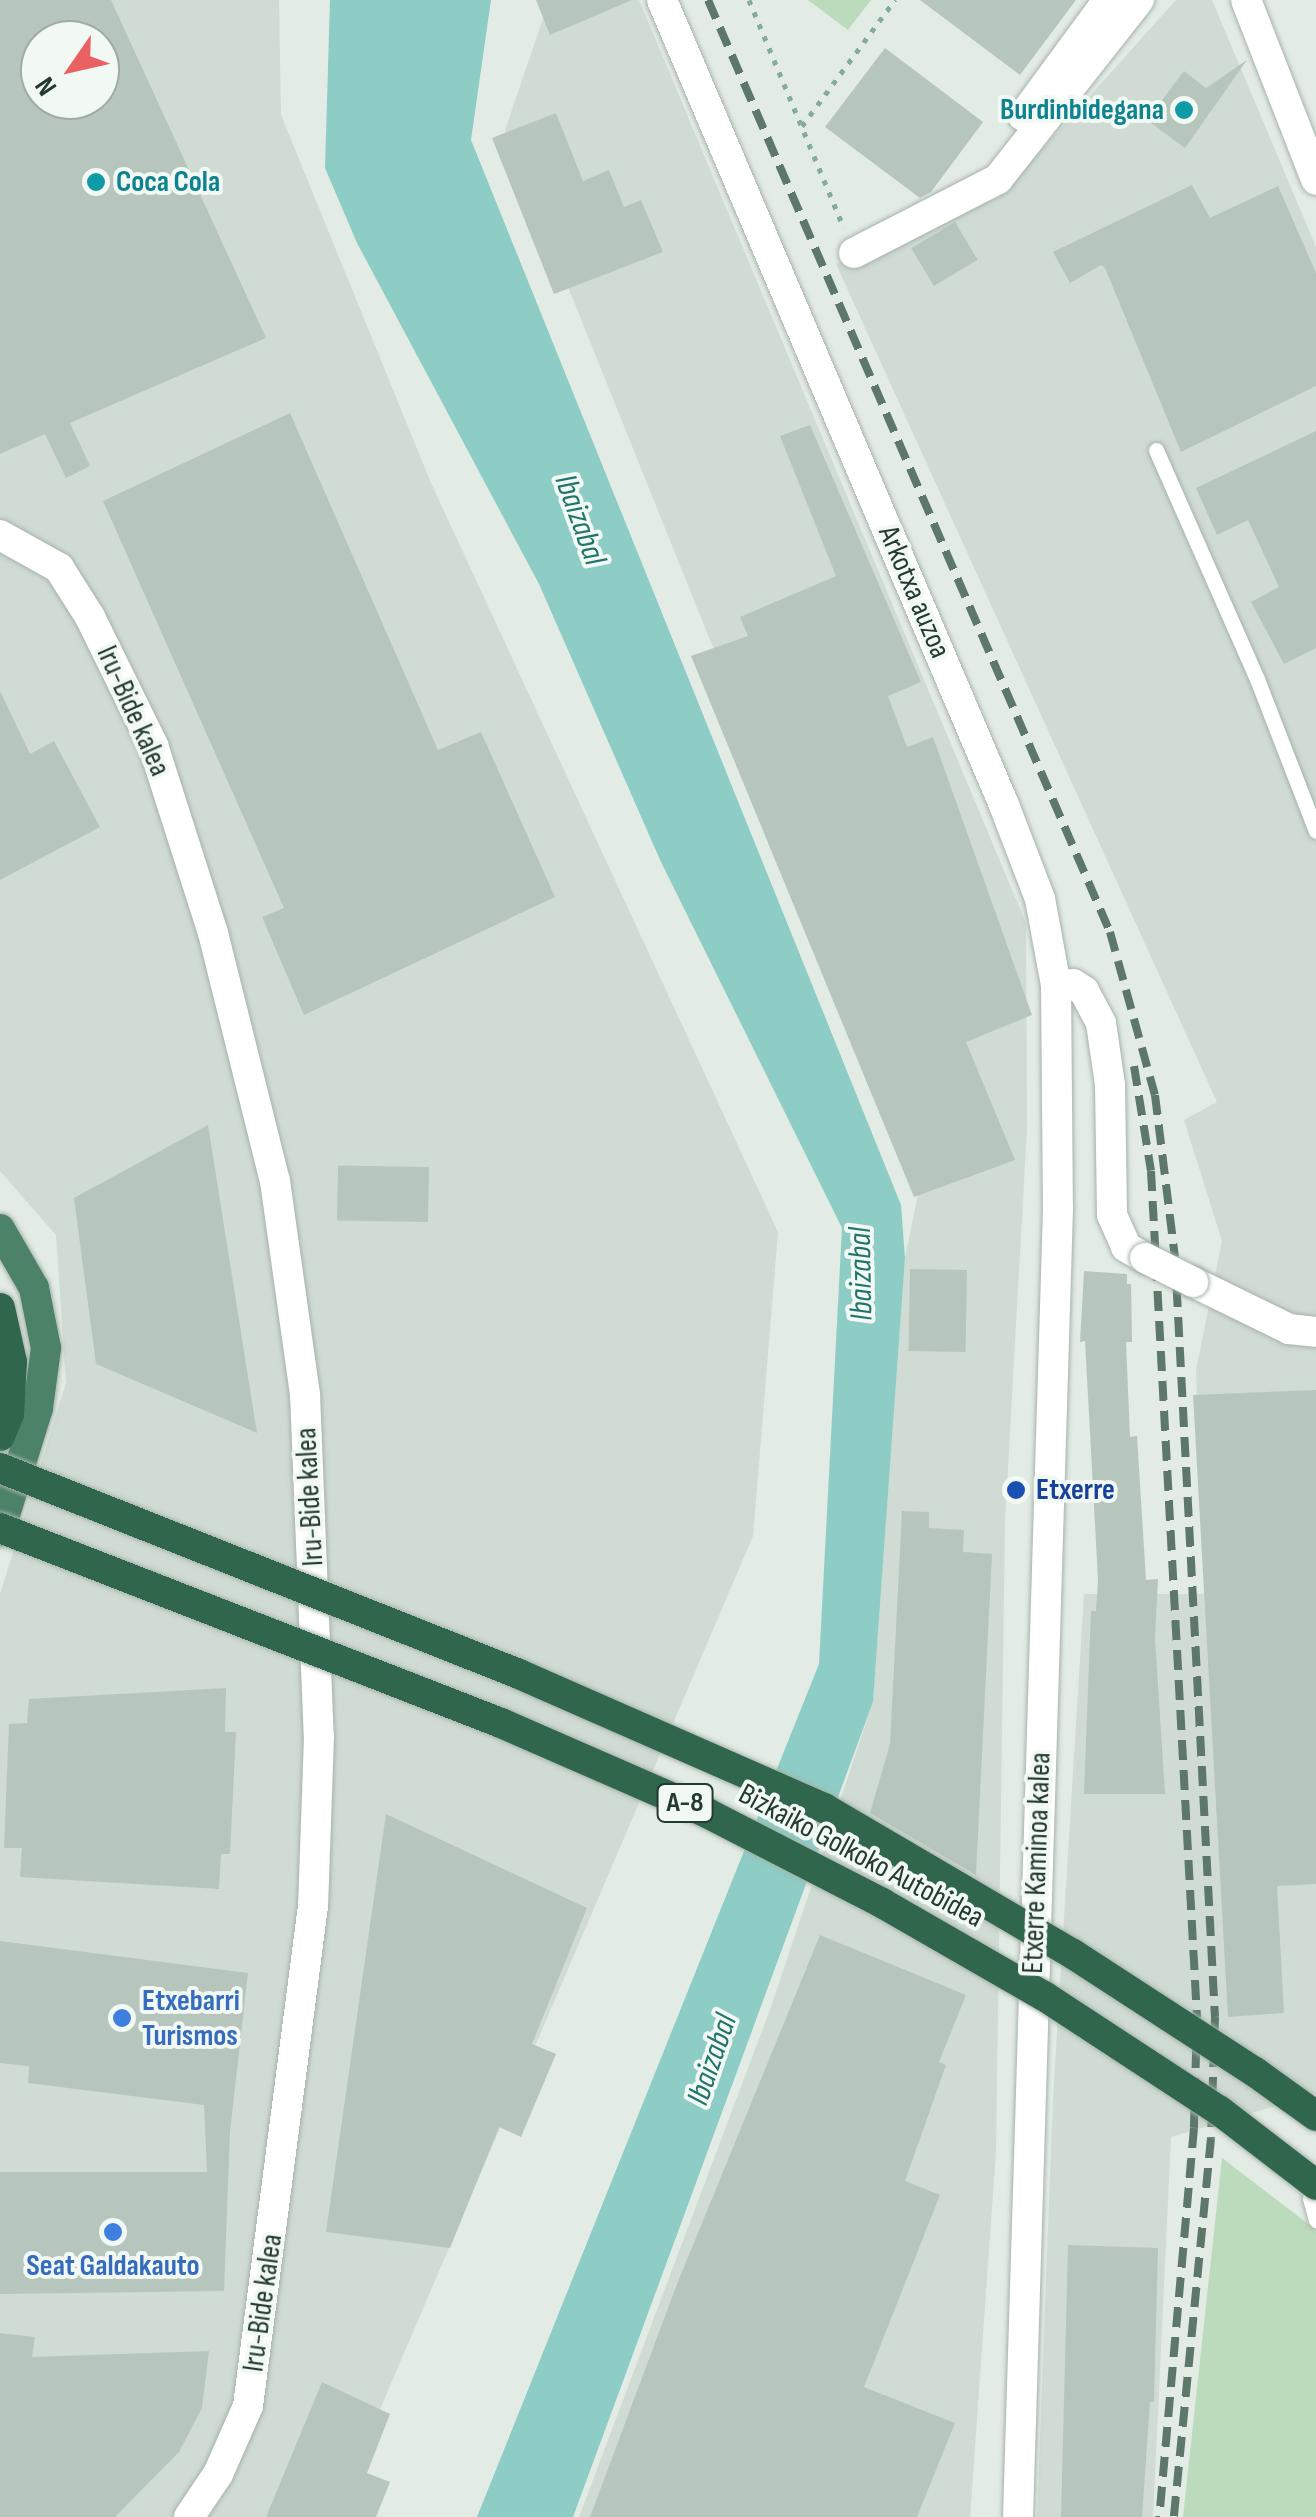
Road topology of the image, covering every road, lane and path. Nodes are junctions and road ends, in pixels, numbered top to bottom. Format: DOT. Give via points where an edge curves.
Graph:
graph roads {
  1 [pos="662,0"];
  2 [pos="749,0"];
  3 [pos="895,0"];
  4 [pos="1120,0"];
  5 [pos="1139,0"];
  6 [pos="1246,0"];
  7 [pos="802,126"];
  8 [pos="1316,180"];
  9 [pos="956,200"];
  10 [pos="854,253"];
  11 [pos="1156,450"];
  12 [pos="0,534"];
  13 [pos="1316,831"];
  14 [pos="1056,985"];
  15 [pos="1058,1209"];
  16 [pos="0,1229"];
  17 [pos="0,1308"];
  18 [pos="1316,1332"];
  19 [pos="5,1425"];
  20 [pos="0,1468"];
  21 [pos="0,1529"];
  22 [pos="1316,2116"];
  23 [pos="1316,2182"];
  24 [pos="1316,2220"];
  25 [pos="190,2517"];
  26 [pos="1018,2517"];
  1 -- 14 [label="street, Arkotxa auzoa" via="1004,806 1040,899"];
  2 -- 7 [label="path"];
  3 -- 7 [label="path"];
  4 -- 9 [label="street" via="1103,7"];
  5 -- 9 [label="street" via="998,179"];
  6 -- 8 [label="street"];
  7 -- 10 [label="path"];
  9 -- 10 [label="street"];
  11 -- 13 [label="lane" via="1258,679"];
  12 -- 25 [label="street, Iru-Bide kalea" via="59,568 153,745 213,933 275,1181 305,1394 319,1736 313,1906 248,2406"];
  14 -- 15 [label="street, Arkotxa auzoa"];
  14 -- 18 [label="street, bridge" via="1074,984 1084,992 1101,1022 1116,1234 1126,1247 1192,1282 1289,1329"];
  15 -- 26 [label="street, Etxerre Kaminoa kalea"];
  16 -- 21 [label="highway" via="34,1288 46,1348 38,1408"];
  17 -- 19 [label="highway" via="12,1362"];
  20 -- 22 [label="highway, Bizkaiko Golkoko Autobidea / A-8, bridge" via="519,1674 824,1808 1072,1954"];
  21 -- 23 [label="highway, Bizkaiko Golkoko Autobidea / A-8, bridge" via="500,1723 722,1820 1044,1996 1220,2110"];
  23 -- 24 [label="lane" via="1310,2198"];
}
